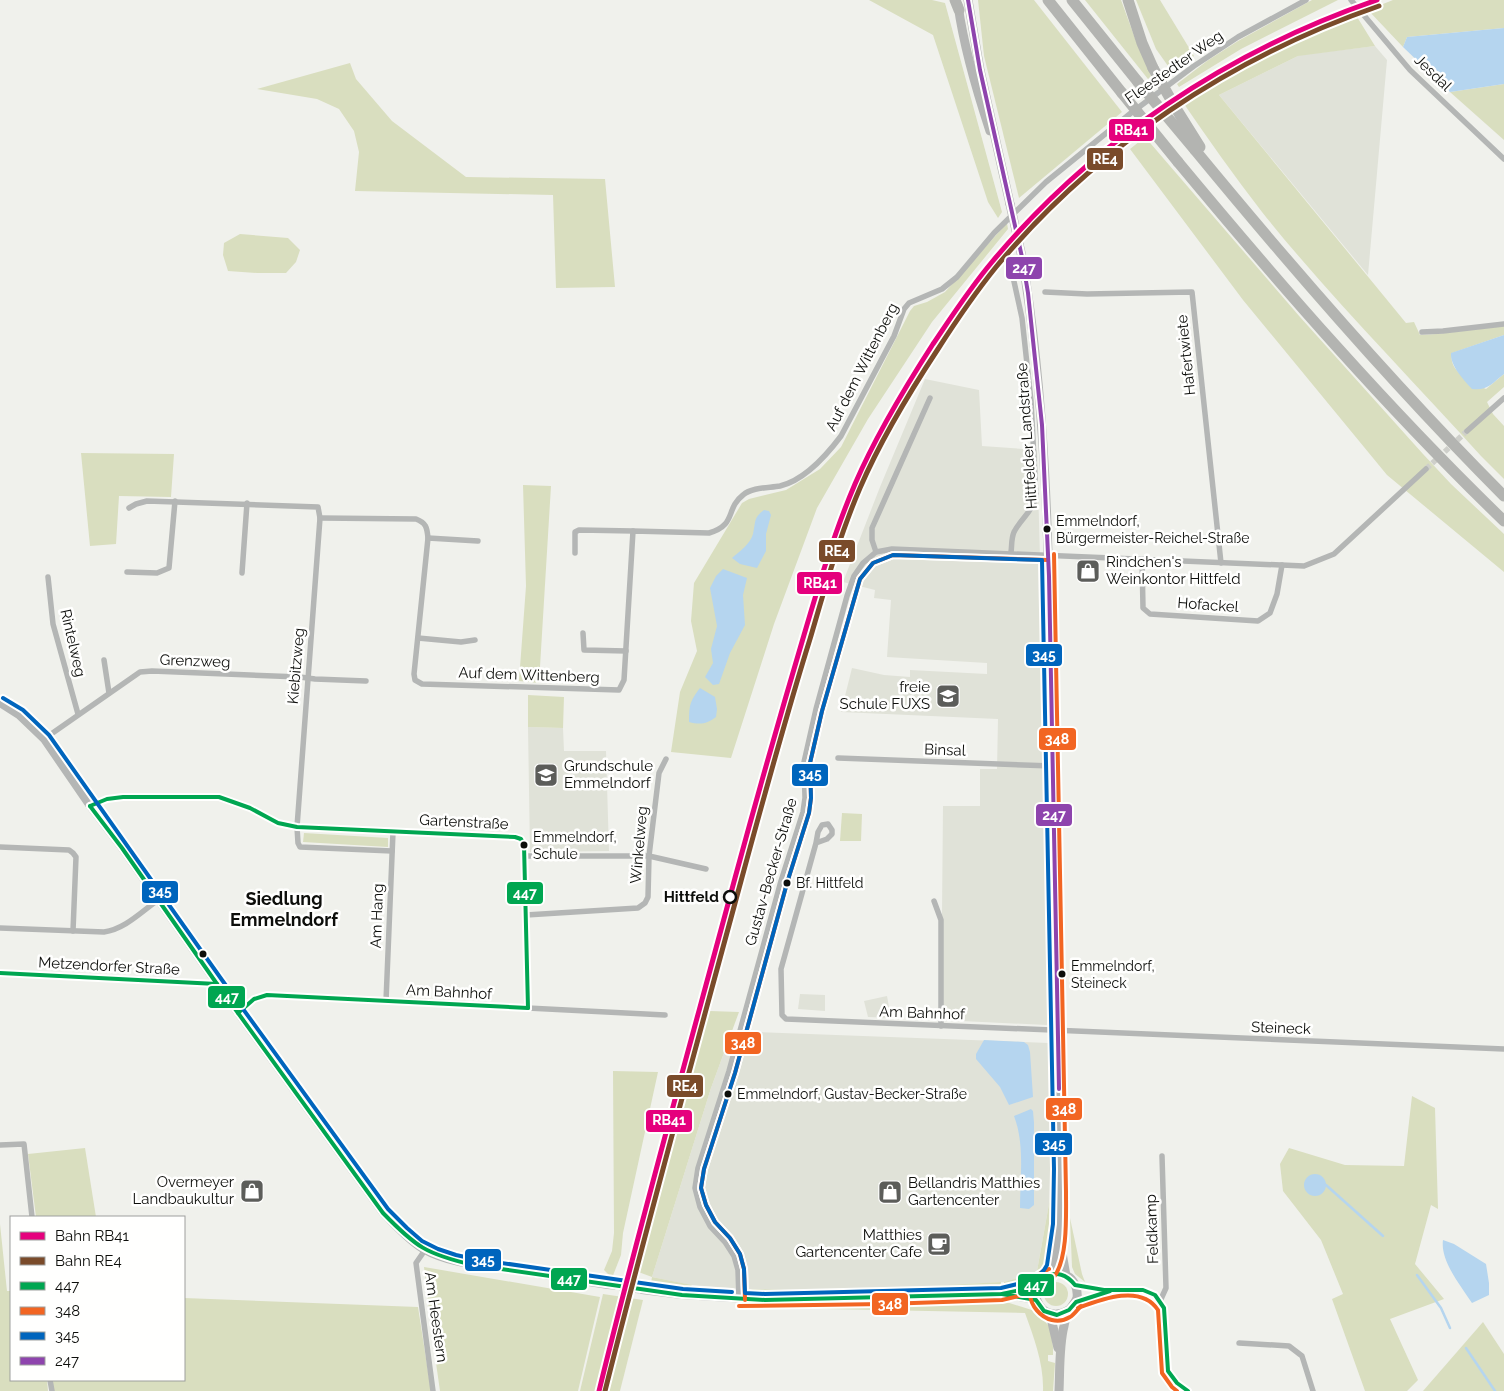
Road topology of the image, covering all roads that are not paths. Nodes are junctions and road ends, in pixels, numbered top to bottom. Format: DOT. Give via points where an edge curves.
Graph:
graph roads {
  1 [pos="968,0"];
  2 [pos="1048,0"];
  3 [pos="1072,0"];
  4 [pos="1128,0"];
  5 [pos="1306,0"];
  6 [pos="1351,0"];
  7 [pos="957,3"];
  8 [pos="1198,148"];
  9 [pos="1504,159"];
  10 [pos="1005,179"];
  11 [pos="1013,277"];
  12 [pos="1045,292"];
  13 [pos="909,303"];
  14 [pos="1504,324"];
  15 [pos="1422,332"];
  16 [pos="930,398"];
  17 [pos="1504,398"];
  18 [pos="1468,431"];
  19 [pos="1426,469"];
  20 [pos="1504,496"];
  21 [pos="175,501"];
  22 [pos="247,503"];
  23 [pos="129,508"];
  24 [pos="320,518"];
  25 [pos="1504,521"];
  26 [pos="634,531"];
  27 [pos="428,538"];
  28 [pos="478,541"];
  29 [pos="876,552"];
  30 [pos="1011,552"];
  31 [pos="575,553"];
  32 [pos="1048,554"];
  33 [pos="1142,559"];
  34 [pos="1221,563"];
  35 [pos="1282,565"];
  36 [pos="127,572"];
  37 [pos="242,573"];
  38 [pos="48,577"];
  39 [pos="583,633"];
  40 [pos="418,638"];
  41 [pos="475,640"];
  42 [pos="626,651"];
  43 [pos="104,660"];
  44 [pos="307,677"];
  45 [pos="366,681"];
  46 [pos="109,693"];
  47 [pos="0,702"];
  48 [pos="78,714"];
  49 [pos="44,739"];
  50 [pos="838,758"];
  51 [pos="666,759"];
  52 [pos="1052,766"];
  53 [pos="90,806"];
  54 [pos="297,828"];
  55 [pos="393,832"];
  56 [pos="816,843"];
  57 [pos="0,847"];
  58 [pos="392,851"];
  59 [pos="524,856"];
  60 [pos="649,856"];
  61 [pos="706,869"];
  62 [pos="158,900"];
  63 [pos="934,901"];
  64 [pos="526,915"];
  65 [pos="0,928"];
  66 [pos="72,931"];
  67 [pos="0,973"];
  68 [pos="216,984"];
  69 [pos="386,1001"];
  70 [pos="528,1008"];
  71 [pos="238,1013"];
  72 [pos="665,1015"];
  73 [pos="941,1026"];
  74 [pos="1058,1031"];
  75 [pos="1504,1049"];
  76 [pos="0,1145"];
  77 [pos="1162,1156"];
  78 [pos="32,1216"];
  79 [pos="1059,1233"];
  80 [pos="425,1250"];
  81 [pos="1050,1274"];
  82 [pos="1066,1276"];
  83 [pos="608,1285"];
  84 [pos="1038,1285"];
  85 [pos="1075,1285"];
  86 [pos="642,1290"];
  87 [pos="1112,1291"];
  88 [pos="1002,1294"];
  89 [pos="739,1300"];
  90 [pos="1036,1300"];
  91 [pos="1161,1300"];
  92 [pos="1076,1302"];
  93 [pos="1069,1310"];
  94 [pos="1050,1314"];
  95 [pos="1239,1343"];
  96 [pos="1061,1362"];
  97 [pos="433,1391"];
  98 [pos="1059,1391"];
  99 [pos="1188,1391"];
  100 [pos="1313,1391"];
  1 -- 10 [label="main road, Hittfelder Landstraße"];
  2 -- 25 [label="highway, bridge" via="1178,162 1306,312 1430,448"];
  3 -- 8 [label="highway, bridge" via="1138,82"];
  4 -- 8 [label="highway, bridge" via="1153,68"];
  5 -- 13 [label="street, Fleestedter Weg" via="1223,47 1131,113 1046,182 994,233 957,277 942,289"];
  6 -- 9 [label="street, Jesdal" via="1410,70"];
  7 -- 10 [label="main road, Hittfelder Landstraße" via="977,92"];
  8 -- 20 [label="highway" via="1224,185 1334,314"];
  10 -- 32 [label="main road, Hittfelder Landstraße, bridge" via="1028,293 1042,425"];
  11 -- 30 [label="street, Hittfelder Landstraße" via="1021,310 1031,401 1036,498 1033,509 1015,530"];
  12 -- 34 [label="street, Hafertwiete" via="1192,292"];
  13 -- 26 [label="street, Auf dem Wittenberg" via="841,436 830,451 797,480 744,493 726,524 709,533"];
  14 -- 15 [label="street"];
  16 -- 29 [label="street" via="872,528"];
  17 -- 18 [label="street"];
  19 -- 35 [label="street" via="1334,554 1304,566"];
  21 -- 22 [label="street"];
  21 -- 23 [label="street" via="147,501"];
  21 -- 36 [label="street" via="169,568 158,573"];
  22 -- 24 [label="street, Kiebitzweg" via="318,507"];
  22 -- 37 [label="street"];
  24 -- 27 [label="street" via="416,519 424,522"];
  24 -- 44 [label="street, Kiebitzweg"];
  26 -- 31 [label="street" via="579,530 576,532"];
  26 -- 42 [label="street, Auf dem Wittenberg"];
  27 -- 28 [label="street"];
  27 -- 40 [label="street, Auf dem Wittenberg"];
  29 -- 30 [label="street" via="892,549"];
  29 -- 89 [label="street, Gustav-Becker-Straße" via="854,576 847,596 804,762 806,798 803,812 698,1168 695,1188 700,1207 710,1226 734,1256"];
  30 -- 32 [label="street"];
  32 -- 33 [label="street"];
  32 -- 52 [label="main road, Hittfelder Landstraße"];
  33 -- 34 [label="street"];
  33 -- 35 [label="street, Hofackel" via="1143,608 1150,614 1258,620 1270,613"];
  34 -- 35 [label="street"];
  38 -- 48 [label="street, Rintelweg" via="53,624"];
  39 -- 42 [label="street" via="584,650"];
  40 -- 41 [label="street"];
  40 -- 42 [label="street, Auf dem Wittenberg" via="414,674 415,680 422,684 619,690 624,680"];
  43 -- 46 [label="street"];
  44 -- 45 [label="street, Grenzweg"];
  44 -- 46 [label="street, Grenzweg" via="152,671 140,672"];
  44 -- 54 [label="street, Kiebitzweg"];
  46 -- 48 [label="street, Grenzweg"];
  47 -- 49 [label="street"];
  48 -- 49 [label="street, Grenzweg"];
  49 -- 53 [label="street"];
  50 -- 52 [label="street, Binsal"];
  51 -- 60 [label="street, Winkelweg" via="659,773"];
  52 -- 74 [label="main road, Hittfelder Landstraße"];
  53 -- 54 [label="street, Gartenstraße" via="122,797 219,797"];
  53 -- 62 [label="street"];
  54 -- 55 [label="street, Gartenstraße"];
  54 -- 58 [label="street" via="300,847"];
  55 -- 58 [label="street, Am Hang"];
  55 -- 59 [label="street, Gartenstraße" via="515,837 524,845"];
  56 -- 73 [label="street, Am Bahnhof" via="781,968 782,1015 786,1020"];
  57 -- 66 [label="street" via="69,850 73,853 76,857"];
  58 -- 69 [label="street, Am Hang"];
  59 -- 60 [label="street"];
  59 -- 64 [label="street, Gartenstraße"];
  60 -- 61 [label="street"];
  60 -- 64 [label="street, Winkelweg" via="648,897 638,908"];
  62 -- 66 [label="street" via="112,931"];
  62 -- 68 [label="street"];
  63 -- 73 [label="street" via="941,920"];
  64 -- 70 [label="street, Gartenstraße"];
  65 -- 66 [label="street"];
  67 -- 68 [label="street, Metzendorfer Straße"];
  68 -- 71 [label="street"];
  69 -- 70 [label="street, Am Bahnhof"];
  69 -- 71 [label="street, Am Bahnhof" via="267,995 251,1000"];
  70 -- 72 [label="street, Am Bahnhof"];
  71 -- 80 [label="street" via="383,1213"];
  73 -- 74 [label="street, Am Bahnhof"];
  74 -- 75 [label="street, Steineck"];
  74 -- 79 [label="main road, Hittfelder Landstraße"];
  76 -- 78 [label="street" via="24,1144"];
  77 -- 91 [label="street, Feldkamp" via="1166,1288"];
  79 -- 81 [label="main road, Hittfelder Landstraße"];
  79 -- 82 [label="main road, Hittfelder Landstraße"];
  80 -- 83 [label="street" via="474,1265"];
  80 -- 97 [label="street, Am Heestern" via="416,1263"];
  81 -- 82 [label="main road"];
  81 -- 84 [label="main road"];
  82 -- 85 [label="main road"];
  84 -- 88 [label="street"];
  84 -- 90 [label="main road"];
  85 -- 87 [label="street"];
  85 -- 92 [label="main road"];
  86 -- 89 [label="street"];
  87 -- 91 [label="street" via="1143,1290"];
  87 -- 92 [label="street"];
  88 -- 89 [label="street"];
  88 -- 90 [label="street"];
  90 -- 94 [label="main road"];
  91 -- 99 [label="street" via="1168,1371"];
  92 -- 93 [label="main road"];
  93 -- 94 [label="main road" via="1063,1314"];
  93 -- 96 [label="main road" via="1063,1326"];
  94 -- 96 [label="main road"];
  95 -- 100 [label="street" via="1289,1346 1302,1356"];
  96 -- 98 [label="main road"];
}
